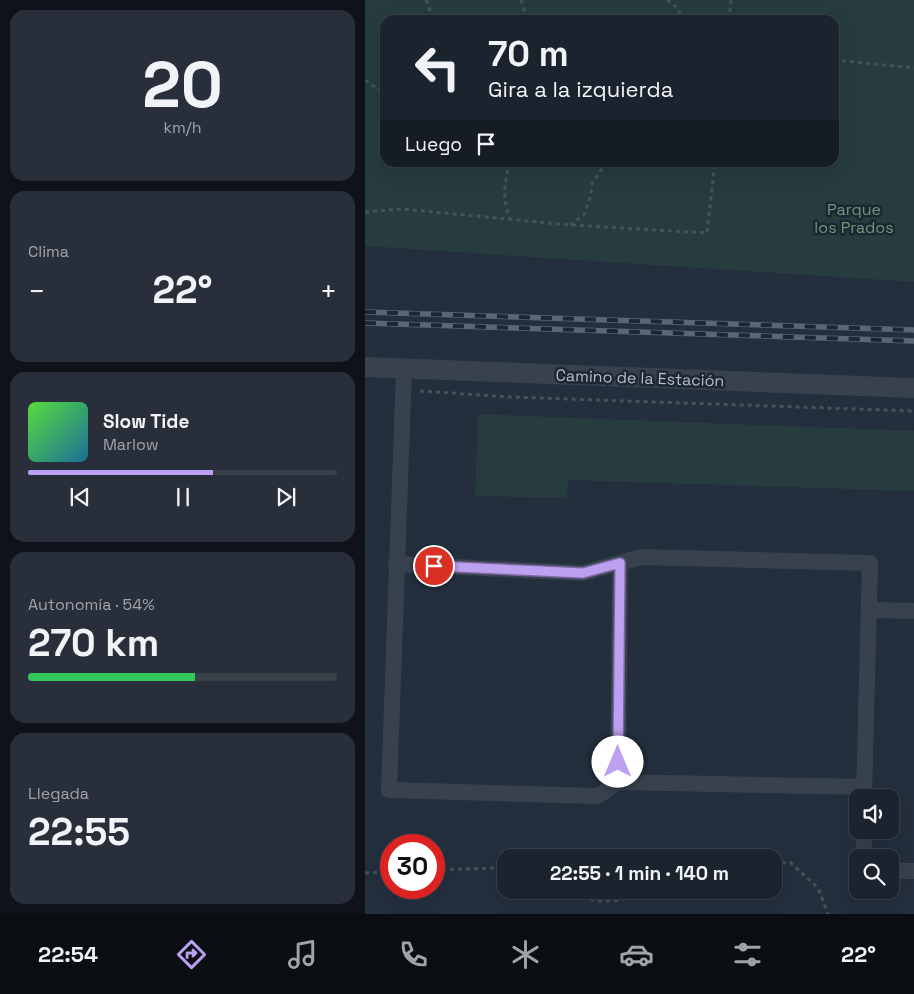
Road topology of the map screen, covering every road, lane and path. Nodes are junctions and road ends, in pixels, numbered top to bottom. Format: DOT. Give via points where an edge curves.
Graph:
graph roads {
  1 [pos="426,0"];
  2 [pos="521,0"];
  3 [pos="667,0"];
  4 [pos="731,0"];
  5 [pos="432,15"];
  6 [pos="526,15"];
  7 [pos="681,15"];
  8 [pos="730,15"];
  9 [pos="839,60"];
  10 [pos="914,68"];
  11 [pos="365,80"];
  12 [pos="380,90"];
  13 [pos="508,167"];
  14 [pos="604,167"];
  15 [pos="714,167"];
  16 [pos="365,212"];
  17 [pos="510,219"];
  18 [pos="569,225"];
  19 [pos="365,367"];
  20 [pos="404,369"];
  21 [pos="914,388"];
  22 [pos="404,390"];
  23 [pos="914,411"];
  24 [pos="620,563"];
  25 [pos="396,564"];
  26 [pos="870,610"];
  27 [pos="914,611"];
  28 [pos="618,782"];
  29 [pos="864,789"];
  30 [pos="849,791"];
  31 [pos="782,863"];
  32 [pos="497,868"];
  33 [pos="445,870"];
  34 [pos="899,871"];
  35 [pos="914,871"];
  36 [pos="380,872"];
  37 [pos="365,873"];
  38 [pos="591,899"];
  39 [pos="623,899"];
  40 [pos="828,914"];
  1 -- 5 [label="path"];
  2 -- 6 [label="path"];
  3 -- 7 [label="path"];
  4 -- 8 [label="path"];
  9 -- 10 [label="path"];
  11 -- 12 [label="path"];
  13 -- 17 [label="path" via="504,186 505,207"];
  14 -- 18 [label="path" via="593,183 584,215"];
  15 -- 18 [label="path" via="707,233"];
  16 -- 17 [label="path" via="402,209"];
  17 -- 18 [label="path"];
  19 -- 20 [label="street, Camino de la Estación"];
  20 -- 21 [label="street, Camino de la Estación"];
  20 -- 22 [label="street"];
  22 -- 23 [label="path" via="511,397"];
  22 -- 25 [label="street"];
  24 -- 25 [label="street" via="583,573"];
  24 -- 26 [label="street" via="641,557 870,562"];
  24 -- 28 [label="street"];
  25 -- 28 [label="street" via="389,790 598,796"];
  26 -- 27 [label="street"];
  26 -- 29 [label="street"];
  28 -- 30 [label="street"];
  31 -- 40 [label="path" via="789,862 817,888"];
  32 -- 33 [label="path"];
  34 -- 35 [label="street"];
  36 -- 37 [label="path"];
  38 -- 39 [label="path" via="611,903"];
}
